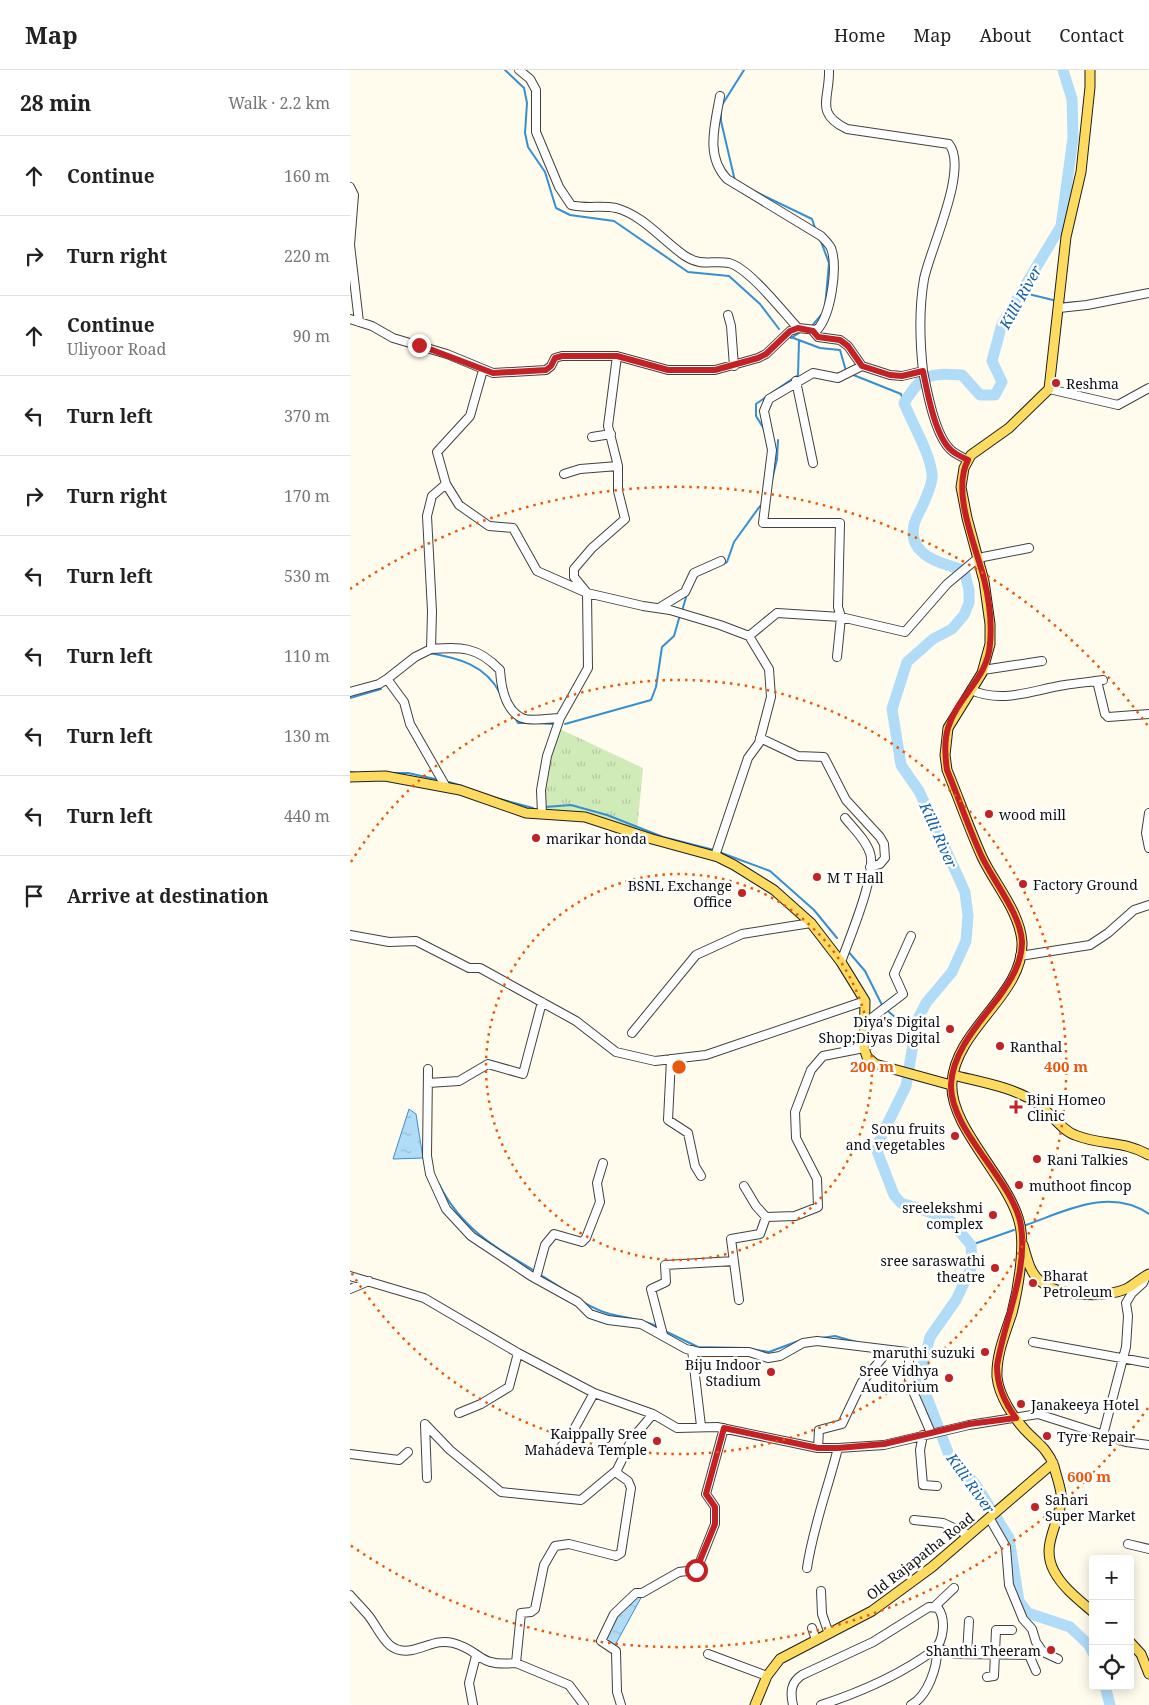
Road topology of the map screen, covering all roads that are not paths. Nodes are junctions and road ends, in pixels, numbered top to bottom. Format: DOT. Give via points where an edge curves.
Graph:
graph roads {
  1 [pos="519,70"];
  2 [pos="829,70"];
  3 [pos="1090,70"];
  4 [pos="720,96"];
  5 [pos="350,187"];
  6 [pos="1149,293"];
  7 [pos="1058,308"];
  8 [pos="728,315"];
  9 [pos="350,320"];
  10 [pos="359,322"];
  11 [pos="798,328"];
  12 [pos="813,331"];
  13 [pos="617,356"];
  14 [pos="734,366"];
  15 [pos="862,366"];
  16 [pos="483,370"];
  17 [pos="923,371"];
  18 [pos="796,381"];
  19 [pos="1149,388"];
  20 [pos="1049,389"];
  21 [pos="611,434"];
  22 [pos="592,437"];
  23 [pos="968,460"];
  24 [pos="813,463"];
  25 [pos="618,466"];
  26 [pos="564,474"];
  27 [pos="446,484"];
  28 [pos="1029,548"];
  29 [pos="978,558"];
  30 [pos="721,561"];
  31 [pos="587,593"];
  32 [pos="659,608"];
  33 [pos="841,617"];
  34 [pos="749,636"];
  35 [pos="431,649"];
  36 [pos="837,658"];
  37 [pos="1042,662"];
  38 [pos="983,670"];
  39 [pos="387,679"];
  40 [pos="971,690"];
  41 [pos="350,692"];
  42 [pos="1149,714"];
  43 [pos="560,718"];
  44 [pos="760,738"];
  45 [pos="350,777"];
  46 [pos="446,787"];
  47 [pos="1149,813"];
  48 [pos="542,814"];
  49 [pos="846,818"];
  50 [pos="1149,848"];
  51 [pos="715,856"];
  52 [pos="870,867"];
  53 [pos="1149,906"];
  54 [pos="811,923"];
  55 [pos="350,935"];
  56 [pos="911,936"];
  57 [pos="1020,956"];
  58 [pos="841,962"];
  59 [pos="866,1001"];
  60 [pos="542,1002"];
  61 [pos="865,1024"];
  62 [pos="632,1032"];
  63 [pos="864,1048"];
  64 [pos="671,1059"];
  65 [pos="428,1069"];
  66 [pos="953,1075"];
  67 [pos="428,1082"];
  68 [pos="951,1085"];
  69 [pos="1149,1155"];
  70 [pos="603,1163"];
  71 [pos="701,1176"];
  72 [pos="744,1186"];
  73 [pos="766,1217"];
  74 [pos="1021,1241"];
  75 [pos="734,1261"];
  76 [pos="1147,1275"];
  77 [pos="350,1276"];
  78 [pos="536,1278"];
  79 [pos="369,1281"];
  80 [pos="350,1289"];
  81 [pos="739,1300"];
  82 [pos="663,1336"];
  83 [pos="1033,1342"];
  84 [pos="692,1350"];
  85 [pos="889,1350"];
  86 [pos="518,1353"];
  87 [pos="1122,1359"];
  88 [pos="1149,1363"];
  89 [pos="594,1393"];
  90 [pos="459,1414"];
  91 [pos="653,1414"];
  92 [pos="1016,1418"];
  93 [pos="701,1426"];
  94 [pos="724,1428"];
  95 [pos="933,1432"];
  96 [pos="923,1435"];
  97 [pos="1103,1435"];
  98 [pos="1149,1445"];
  99 [pos="818,1448"];
  100 [pos="838,1448"];
  101 [pos="558,1451"];
  102 [pos="408,1452"];
  103 [pos="350,1454"];
  104 [pos="1053,1463"];
  105 [pos="617,1470"];
  106 [pos="427,1478"];
  107 [pos="937,1486"];
  108 [pos="990,1518"];
  109 [pos="914,1520"];
  110 [pos="969,1535"];
  111 [pos="1128,1544"];
  112 [pos="1149,1549"];
  113 [pos="807,1568"];
  114 [pos="954,1588"];
  115 [pos="821,1591"];
  116 [pos="350,1595"];
  117 [pos="934,1607"];
  118 [pos="1089,1608"];
  119 [pos="969,1621"];
  120 [pos="812,1628"];
  121 [pos="1012,1630"];
  122 [pos="829,1634"];
  123 [pos="816,1640"];
  124 [pos="1133,1645"];
  125 [pos="937,1648"];
  126 [pos="708,1654"];
  127 [pos="967,1654"];
  128 [pos="995,1655"];
  129 [pos="1145,1655"];
  130 [pos="476,1656"];
  131 [pos="1058,1659"];
  132 [pos="516,1663"];
  133 [pos="1036,1671"];
  134 [pos="1149,1674"];
  135 [pos="767,1676"];
  136 [pos="987,1677"];
  137 [pos="473,1705"];
  138 [pos="584,1705"];
  139 [pos="621,1705"];
  140 [pos="755,1705"];
  141 [pos="793,1705"];
  142 [pos="820,1705"];
  143 [pos="911,1705"];
  1 -- 11 [label="street" via="530,79 536,90 536,132 559,187 571,205 616,208 641,221 702,264 729,264 739,268 771,296"];
  2 -- 17 [label="street" via="827,114 835,123 848,129 949,144 954,149 956,157 950,196 924,282 920,344"];
  3 -- 7 [label="main road" via="1081,172 1066,237"];
  4 -- 12 [label="street" via="712,137 719,170 727,179 821,236 831,248 834,273 828,304 820,327"];
  5 -- 10 [label="street" via="354,195 350,245"];
  6 -- 7 [label="street" via="1087,306"];
  7 -- 20 [label="main road"];
  8 -- 14 [label="street"];
  9 -- 10 [label="street"];
  10 -- 16 [label="street" via="393,338 447,354"];
  11 -- 12 [label="street"];
  11 -- 14 [label="street" via="790,331 766,354"];
  12 -- 15 [label="street" via="818,337 840,340"];
  13 -- 14 [label="street" via="668,370 715,370"];
  13 -- 16 [label="street" via="562,356 555,358 546,370 493,373"];
  13 -- 21 [label="street" via="609,419"];
  15 -- 17 [label="street" via="902,376"];
  15 -- 18 [label="street" via="838,378 813,372"];
  16 -- 27 [label="street" via="470,416 437,452"];
  17 -- 23 [label="street" via="943,439 950,450"];
  18 -- 24 [label="street"];
  18 -- 33 [label="street" via="768,399 764,410 772,450 763,523 840,523 838,607"];
  19 -- 20 [label="street" via="1118,405"];
  20 -- 23 [label="main road" via="1010,428"];
  21 -- 22 [label="street"];
  21 -- 25 [label="street"];
  23 -- 29 [label="main road" via="961,487"];
  25 -- 26 [label="street" via="580,469"];
  25 -- 31 [label="street" via="618,491 625,519 574,569 574,577"];
  27 -- 31 [label="street" via="459,505 489,526 512,528 537,571"];
  27 -- 35 [label="street" via="432,496 427,516"];
  28 -- 29 [label="street"];
  29 -- 33 [label="street" via="947,584 904,632"];
  29 -- 38 [label="main road" via="990,624 990,644"];
  30 -- 32 [label="street" via="694,573 685,592"];
  31 -- 32 [label="street"];
  31 -- 43 [label="street" via="588,668"];
  32 -- 34 [label="street" via="720,624"];
  33 -- 34 [label="street" via="776,613"];
  33 -- 36 [label="street"];
  34 -- 44 [label="street" via="769,669 771,697"];
  35 -- 39 [label="street" via="415,656"];
  35 -- 43 [label="street" via="466,648 478,652 500,670 502,689 515,713 523,718"];
  37 -- 38 [label="street"];
  38 -- 40 [label="main road"];
  39 -- 41 [label="street"];
  39 -- 46 [label="street" via="398,690 410,724"];
  40 -- 42 [label="street" via="985,696 1034,693 1100,680 1108,717"];
  40 -- 57 [label="main road" via="948,728 947,770 982,857 1018,926 1022,941"];
  43 -- 48 [label="street" via="547,756 541,790"];
  44 -- 51 [label="street" via="748,758"];
  44 -- 52 [label="street" via="798,756 824,757 846,800 884,844 885,858 880,864"];
  45 -- 46 [label="main road" via="384,776"];
  46 -- 48 [label="main road"];
  47 -- 50 [label="street" via="1146,833"];
  48 -- 51 [label="main road" via="585,817"];
  49 -- 52 [label="street" via="871,854"];
  51 -- 54 [label="main road" via="774,890"];
  52 -- 58 [label="street"];
  53 -- 57 [label="street" via="1134,910 1108,934 1090,945"];
  54 -- 58 [label="main road"];
  54 -- 62 [label="street" via="742,934 696,955"];
  55 -- 60 [label="street" via="389,942 416,941 469,968 480,968"];
  56 -- 61 [label="street" via="894,974 903,994"];
  57 -- 66 [label="main road" via="1010,982 965,1044"];
  58 -- 59 [label="main road"];
  59 -- 61 [label="main road"];
  59 -- 64 [label="street" via="706,1055"];
  60 -- 64 [label="street" via="576,1020 616,1052 655,1061"];
  60 -- 67 [label="street" via="523,1074 488,1064 459,1081"];
  61 -- 63 [label="main road"];
  63 -- 68 [label="main road" via="867,1057 875,1064"];
  63 -- 73 [label="street" via="823,1056 810,1070 795,1112 796,1138 817,1180 818,1207 795,1216"];
  64 -- 71 [label="street" via="668,1120 688,1133 695,1166"];
  65 -- 67 [label="street"];
  66 -- 68 [label="main road"];
  66 -- 69 [label="main road" via="1036,1102 1073,1135 1133,1146"];
  67 -- 78 [label="street" via="427,1156 438,1195 446,1209 471,1236"];
  68 -- 74 [label="main road" via="955,1103 970,1135 1010,1197 1021,1226"];
  70 -- 78 [label="street" via="597,1183 600,1202 586,1238 582,1242 554,1234 545,1245"];
  72 -- 73 [label="street"];
  73 -- 75 [label="street" via="760,1234 731,1239"];
  74 -- 76 [label="main road" via="1035,1276 1056,1290 1079,1294 1106,1293 1126,1289"];
  74 -- 92 [label="main road" via="1014,1301 997,1366 1002,1394"];
  75 -- 81 [label="street"];
  75 -- 82 [label="street" via="665,1265 666,1282 651,1289"];
  76 -- 87 [label="street" via="1126,1303 1127,1334"];
  77 -- 79 [label="street"];
  78 -- 82 [label="street" via="590,1314 641,1324"];
  79 -- 80 [label="street"];
  79 -- 86 [label="street" via="424,1298"];
  82 -- 84 [label="street"];
  83 -- 87 [label="street"];
  84 -- 85 [label="street" via="749,1352 768,1358 780,1356 803,1342 817,1341"];
  84 -- 93 [label="street"];
  85 -- 95 [label="street" via="907,1352 910,1382"];
  85 -- 99 [label="street" via="862,1382 842,1424 819,1430"];
  86 -- 89 [label="street"];
  86 -- 90 [label="street" via="509,1387"];
  87 -- 88 [label="street"];
  87 -- 97 [label="street"];
  89 -- 91 [label="street"];
  89 -- 101 [label="street"];
  91 -- 93 [label="street" via="677,1428"];
  91 -- 105 [label="street" via="632,1439"];
  92 -- 95 [label="street"];
  92 -- 97 [label="street" via="1038,1414"];
  92 -- 104 [label="main road" via="1026,1432 1039,1441"];
  93 -- 94 [label="street"];
  94 -- 99 [label="street"];
  94 -- 139 [label="street" via="706,1494 715,1507 715,1524 698,1567 679,1572 642,1593 636,1593 614,1614 602,1641 616,1651 617,1692"];
  95 -- 96 [label="street"];
  96 -- 100 [label="street" via="884,1444"];
  96 -- 107 [label="street" via="920,1450 923,1485"];
  97 -- 98 [label="street"];
  99 -- 100 [label="street"];
  100 -- 113 [label="street" via="814,1529"];
  102 -- 103 [label="street" via="399,1460"];
  104 -- 108 [label="main road, Old Rajapatha Road"];
  104 -- 118 [label="main road" via="1061,1494 1049,1544 1050,1557 1054,1570 1066,1587"];
  105 -- 106 [label="street" via="581,1500 501,1492 450,1450 425,1424"];
  105 -- 132 [label="street" via="631,1488 621,1554 616,1556 569,1544 555,1546 544,1565 535,1609 521,1613"];
  108 -- 110 [label="main road, Old Rajapatha Road"];
  108 -- 131 [label="street" via="1006,1547 1009,1585 1023,1619 1032,1629 1043,1652"];
  109 -- 110 [label="street" via="943,1523"];
  110 -- 122 [label="main road, Old Rajapatha Road" via="872,1611"];
  111 -- 112 [label="street"];
  114 -- 117 [label="street"];
  115 -- 122 [label="street" via="822,1614"];
  116 -- 130 [label="street" via="385,1642 394,1648 404,1651 442,1642 454,1643"];
  117 -- 125 [label="street" via="941,1612 943,1628"];
  117 -- 141 [label="street" via="873,1642 795,1680"];
  119 -- 127 [label="street"];
  120 -- 123 [label="street"];
  121 -- 128 [label="street" via="996,1630"];
  122 -- 123 [label="main road, Old Rajapatha Road"];
  123 -- 135 [label="main road, Old Rajapatha Road" via="780,1659"];
  124 -- 129 [label="main road"];
  125 -- 127 [label="street"];
  125 -- 142 [label="street" via="864,1691"];
  125 -- 143 [label="street" via="928,1684"];
  126 -- 135 [label="street"];
  127 -- 128 [label="street"];
  128 -- 133 [label="street" via="1030,1655"];
  128 -- 136 [label="street" via="994,1676"];
  129 -- 134 [label="main road"];
  130 -- 132 [label="street" via="491,1664"];
  130 -- 137 [label="street" via="469,1684"];
  132 -- 138 [label="street" via="573,1688"];
  135 -- 140 [label="main road, Old Rajapatha Road"];
}
